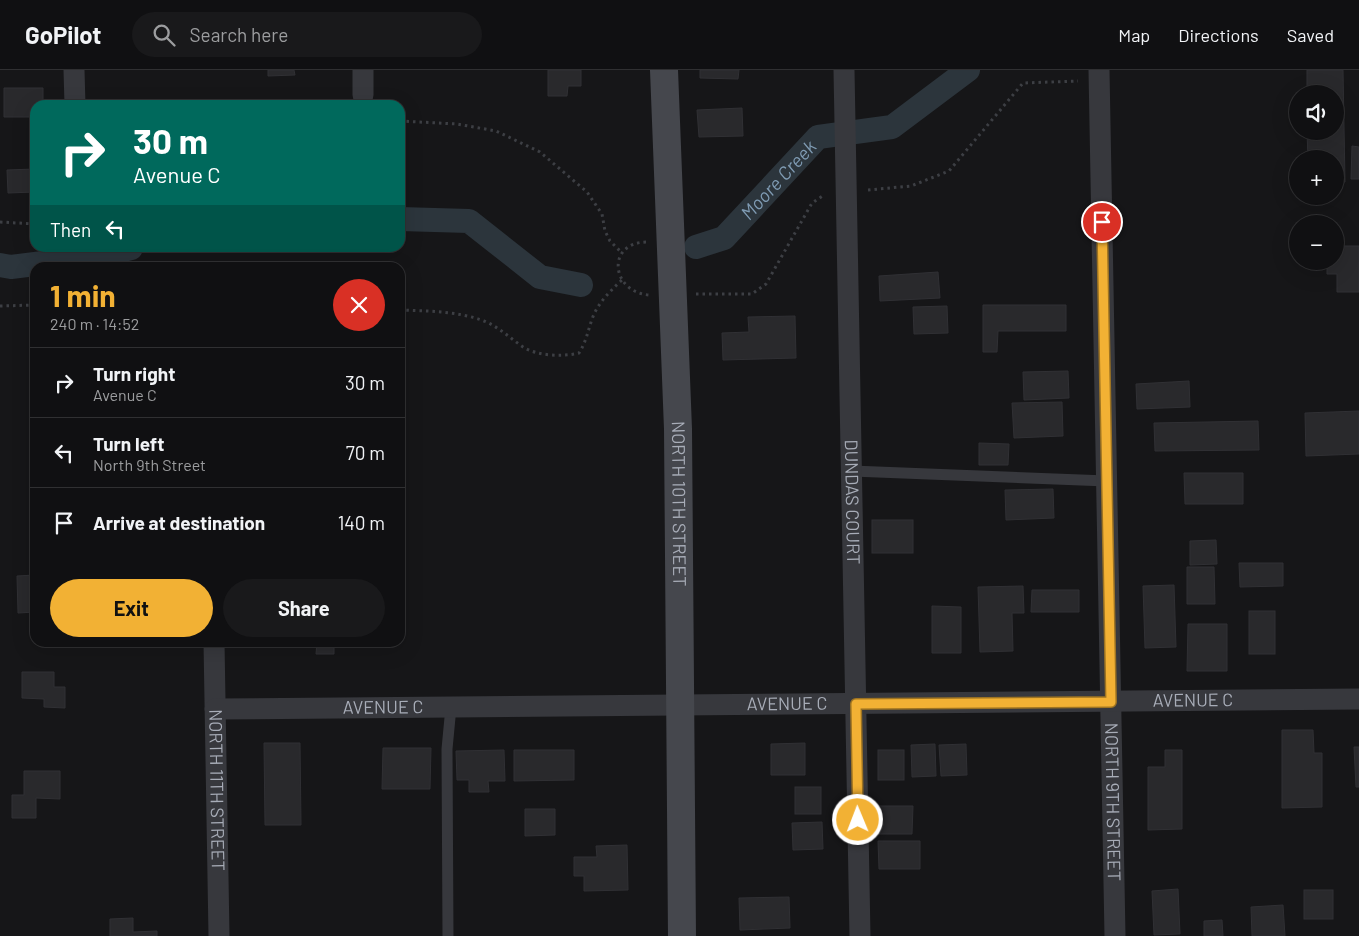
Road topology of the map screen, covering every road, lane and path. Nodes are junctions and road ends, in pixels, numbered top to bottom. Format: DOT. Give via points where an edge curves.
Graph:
graph roads {
  1 [pos="74,70"];
  2 [pos="363,70"];
  3 [pos="664,70"];
  4 [pos="844,70"];
  5 [pos="1093,78"];
  6 [pos="363,95"];
  7 [pos="75,100"];
  8 [pos="405,121"];
  9 [pos="845,188"];
  10 [pos="0,222"];
  11 [pos="30,224"];
  12 [pos="646,242"];
  13 [pos="622,252"];
  14 [pos="622,280"];
  15 [pos="688,294"];
  16 [pos="652,295"];
  17 [pos="30,305"];
  18 [pos="0,306"];
  19 [pos="405,310"];
  20 [pos="852,471"];
  21 [pos="1107,481"];
  22 [pos="214,647"];
  23 [pos="1359,699"];
  24 [pos="1111,702"];
  25 [pos="856,704"];
  26 [pos="681,706"];
  27 [pos="451,707"];
  28 [pos="215,709"];
  29 [pos="218,936"];
  30 [pos="448,936"];
  31 [pos="682,936"];
  32 [pos="860,936"];
  33 [pos="1115,936"];
  1 -- 7 [label="street"];
  2 -- 6 [label="street"];
  3 -- 26 [label="street, NORTH 10TH STREET" via="678,429"];
  4 -- 9 [label="street, DUNDAS COURT"];
  5 -- 9 [label="path" via="1023,83 948,170 911,186"];
  5 -- 21 [label="street, NORTH 9TH STREET"];
  8 -- 13 [label="path" via="458,124 496,131 540,152 587,192 602,214 610,241"];
  9 -- 15 [label="path" via="812,203 766,284 752,294"];
  9 -- 20 [label="street, DUNDAS COURT"];
  10 -- 11 [label="path"];
  12 -- 13 [label="path" via="639,242"];
  13 -- 14 [label="path" via="618,261"];
  14 -- 16 [label="path" via="629,289"];
  14 -- 19 [label="path" via="600,302 579,353 570,355 524,348 484,321 434,311"];
  17 -- 18 [label="path"];
  20 -- 21 [label="lane"];
  20 -- 25 [label="street, DUNDAS COURT"];
  21 -- 24 [label="street, NORTH 9TH STREET"];
  22 -- 28 [label="street, NORTH 11TH STREET"];
  23 -- 24 [label="street, AVENUE C"];
  24 -- 25 [label="street, AVENUE C"];
  24 -- 33 [label="street, NORTH 9TH STREET"];
  25 -- 26 [label="street, AVENUE C"];
  25 -- 32 [label="street, DUNDAS COURT"];
  26 -- 27 [label="street, AVENUE C"];
  26 -- 31 [label="street, NORTH 10TH STREET"];
  27 -- 28 [label="street, AVENUE C"];
  27 -- 30 [label="lane" via="447,749"];
  28 -- 29 [label="street, NORTH 11TH STREET"];
}
